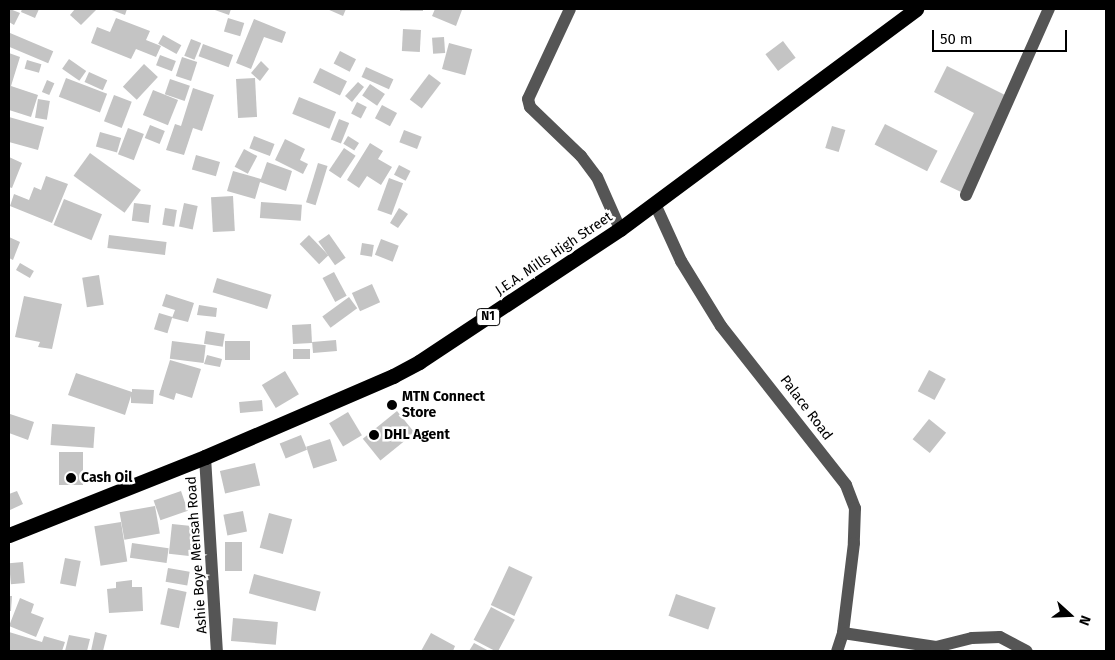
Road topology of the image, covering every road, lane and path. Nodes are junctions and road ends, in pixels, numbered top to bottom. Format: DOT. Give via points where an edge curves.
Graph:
graph roads {
  1 [pos="570,9"];
  2 [pos="916,9"];
  3 [pos="1049,9"];
  4 [pos="966,196"];
  5 [pos="655,204"];
  6 [pos="620,229"];
  7 [pos="205,457"];
  8 [pos="9,535"];
  9 [pos="843,633"];
  10 [pos="217,651"];
  11 [pos="838,651"];
  12 [pos="1026,651"];
  1 -- 6 [label="street" via="528,99 530,107 581,156 597,177"];
  2 -- 5 [label="highway, J.E.A. Mills High Street / N1"];
  3 -- 4 [label="street"];
  5 -- 6 [label="highway, J.E.A. Mills High Street / N1"];
  5 -- 9 [label="street, Palace Road" via="681,261 722,326 846,485 855,508"];
  6 -- 7 [label="highway, J.E.A. Mills High Street / N1" via="393,376"];
  7 -- 8 [label="highway, J.E.A. Mills High Street / N1"];
  7 -- 10 [label="street, Ashie Boye Mensah Road"];
  9 -- 11 [label="street, Palace Road"];
  9 -- 12 [label="street" via="936,647 972,638 1000,637"];
}
